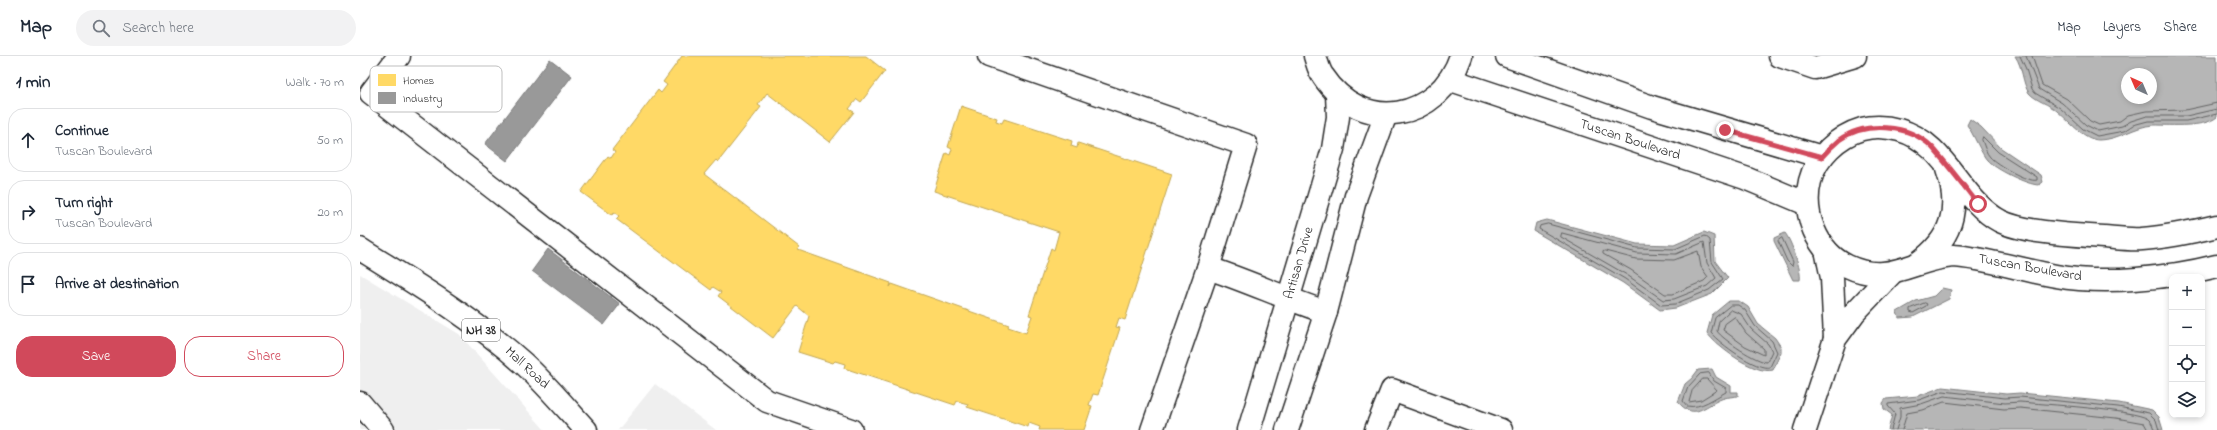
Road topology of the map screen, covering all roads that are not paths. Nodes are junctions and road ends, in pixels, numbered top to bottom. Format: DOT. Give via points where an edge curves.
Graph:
graph roads {
  1 [pos="399,56"];
  2 [pos="989,56"];
  3 [pos="1315,56"];
  4 [pos="1461,56"];
  5 [pos="1507,56"];
  6 [pos="1780,56"];
  7 [pos="1856,56"];
  8 [pos="392,66"];
  9 [pos="1451,80"];
  10 [pos="1337,94"];
  11 [pos="394,112"];
  12 [pos="1386,114"];
  13 [pos="1822,157"];
  14 [pos="1945,165"];
  15 [pos="1807,204"];
  16 [pos="2217,226"];
  17 [pos="360,250"];
  18 [pos="1826,250"];
  19 [pos="1915,266"];
  20 [pos="2217,266"];
  21 [pos="1208,268"];
  22 [pos="1892,273"];
  23 [pos="1288,300"];
  24 [pos="1326,312"];
  25 [pos="1835,339"];
  26 [pos="360,403"];
  27 [pos="383,430"];
  28 [pos="586,430"];
  29 [pos="851,430"];
  30 [pos="1152,430"];
  31 [pos="1249,430"];
  32 [pos="1287,430"];
  33 [pos="1376,430"];
  34 [pos="1501,430"];
  35 [pos="1805,430"];
  1 -- 8 [label="main road"];
  2 -- 21 [label="main road" via="1246,145"];
  3 -- 10 [label="main road" via="1322,75"];
  4 -- 9 [label="main road"];
  5 -- 13 [label="main road" via="1652,107"];
  6 -- 7 [label="main road" via="1815,68"];
  9 -- 12 [label="main road" via="1428,102 1411,110"];
  9 -- 15 [label="main road, Tuscan Boulevard" via="1745,178"];
  10 -- 12 [label="main road" via="1368,112"];
  10 -- 23 [label="main road, Artisan Drive" via="1338,117 1333,149"];
  11 -- 29 [label="main road" via="767,401"];
  12 -- 24 [label="main road" via="1356,196"];
  13 -- 14 [label="main road, Tuscan Boulevard" via="1840,140 1851,134 1862,129 1887,127 1912,133 1931,146"];
  13 -- 15 [label="main road, Tuscan Boulevard" via="1810,179"];
  14 -- 16 [label="main road, Tuscan Boulevard" via="1978,204 2001,221 2024,228 2052,233 2139,240"];
  14 -- 19 [label="main road, Tuscan Boulevard" via="1953,187 1954,210 1947,233 1934,252"];
  15 -- 18 [label="main road, Tuscan Boulevard" via="1812,229"];
  17 -- 28 [label="main road, Mall Road / NH 38" via="419,286 496,340 549,389"];
  18 -- 22 [label="main road, Tuscan Boulevard" via="1846,266 1869,273"];
  18 -- 25 [label="main road" via="1832,278"];
  19 -- 20 [label="main road, Tuscan Boulevard" via="1954,256 2058,276 2108,280 2194,272"];
  19 -- 22 [label="main road, Tuscan Boulevard"];
  21 -- 23 [label="main road" via="1260,286"];
  21 -- 30 [label="main road"];
  22 -- 25 [label="main road" via="1854,313"];
  23 -- 24 [label="main road"];
  23 -- 31 [label="main road, Artisan Drive"];
  24 -- 32 [label="main road"];
  25 -- 35 [label="main road"];
  26 -- 27 [label="main road"];
  33 -- 34 [label="main road" via="1392,390"];
}
